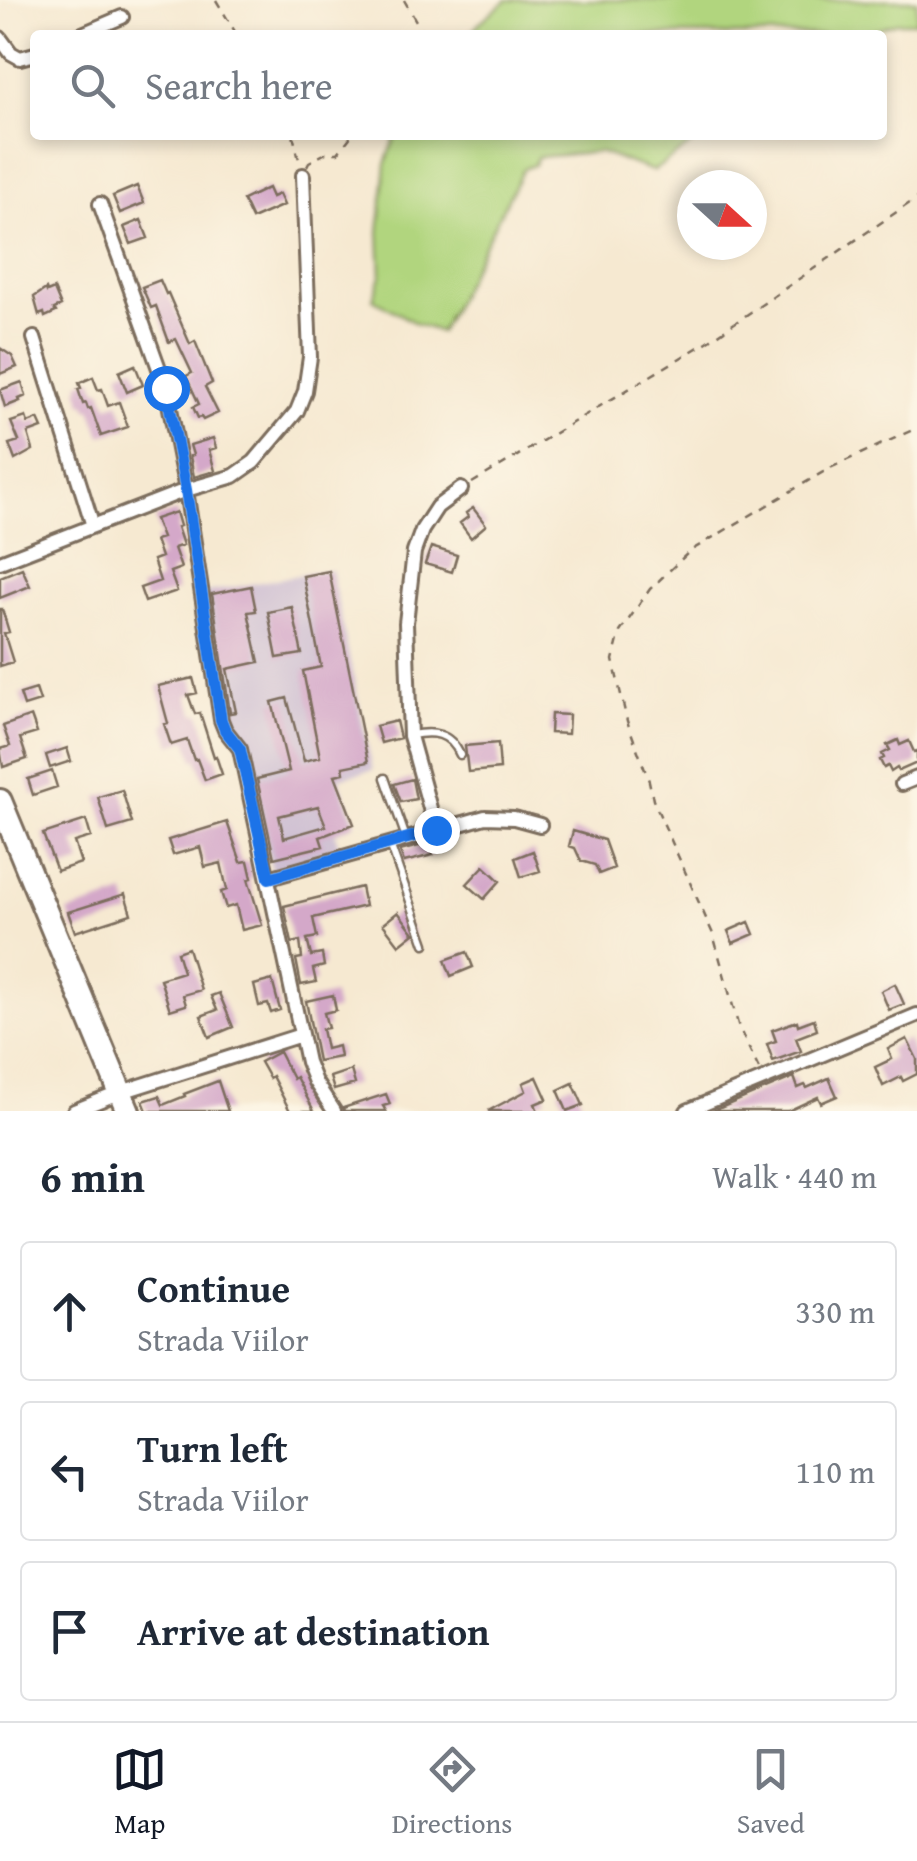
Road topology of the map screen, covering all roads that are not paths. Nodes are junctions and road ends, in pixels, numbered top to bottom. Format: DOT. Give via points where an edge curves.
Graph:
graph roads {
  1 [pos="122,17"];
  2 [pos="92,30"];
  3 [pos="0,38"];
  4 [pos="30,55"];
  5 [pos="303,176"];
  6 [pos="100,204"];
  7 [pos="34,338"];
  8 [pos="186,490"];
  9 [pos="461,490"];
  10 [pos="93,526"];
  11 [pos="0,562"];
  12 [pos="410,736"];
  13 [pos="460,755"];
  14 [pos="386,778"];
  15 [pos="917,778"];
  16 [pos="902,784"];
  17 [pos="0,802"];
  18 [pos="540,825"];
  19 [pos="436,830"];
  20 [pos="406,838"];
  21 [pos="390,843"];
  22 [pos="269,878"];
  23 [pos="425,944"];
  24 [pos="917,1015"];
  25 [pos="300,1035"];
  26 [pos="125,1102"];
  27 [pos="74,1111"];
  28 [pos="334,1111"];
  29 [pos="687,1111"];
  1 -- 2 [label="street"];
  3 -- 4 [label="street" via="11,54"];
  5 -- 8 [label="street" via="310,356 301,401 254,462 234,476"];
  6 -- 8 [label="street" via="166,388"];
  7 -- 10 [label="street"];
  8 -- 10 [label="street"];
  8 -- 22 [label="street" via="221,720 240,749"];
  9 -- 12 [label="street" via="437,507 414,552 406,623"];
  10 -- 11 [label="street"];
  12 -- 13 [label="lane" via="435,732 448,737"];
  12 -- 19 [label="street"];
  14 -- 20 [label="lane"];
  15 -- 16 [label="street"];
  17 -- 26 [label="highway"];
  18 -- 19 [label="street" via="501,816"];
  19 -- 20 [label="street"];
  20 -- 21 [label="street"];
  21 -- 22 [label="street"];
  21 -- 23 [label="lane"];
  22 -- 25 [label="street"];
  24 -- 29 [label="street"];
  25 -- 26 [label="street"];
  25 -- 28 [label="street" via="306,1062"];
  26 -- 27 [label="street"];
}
